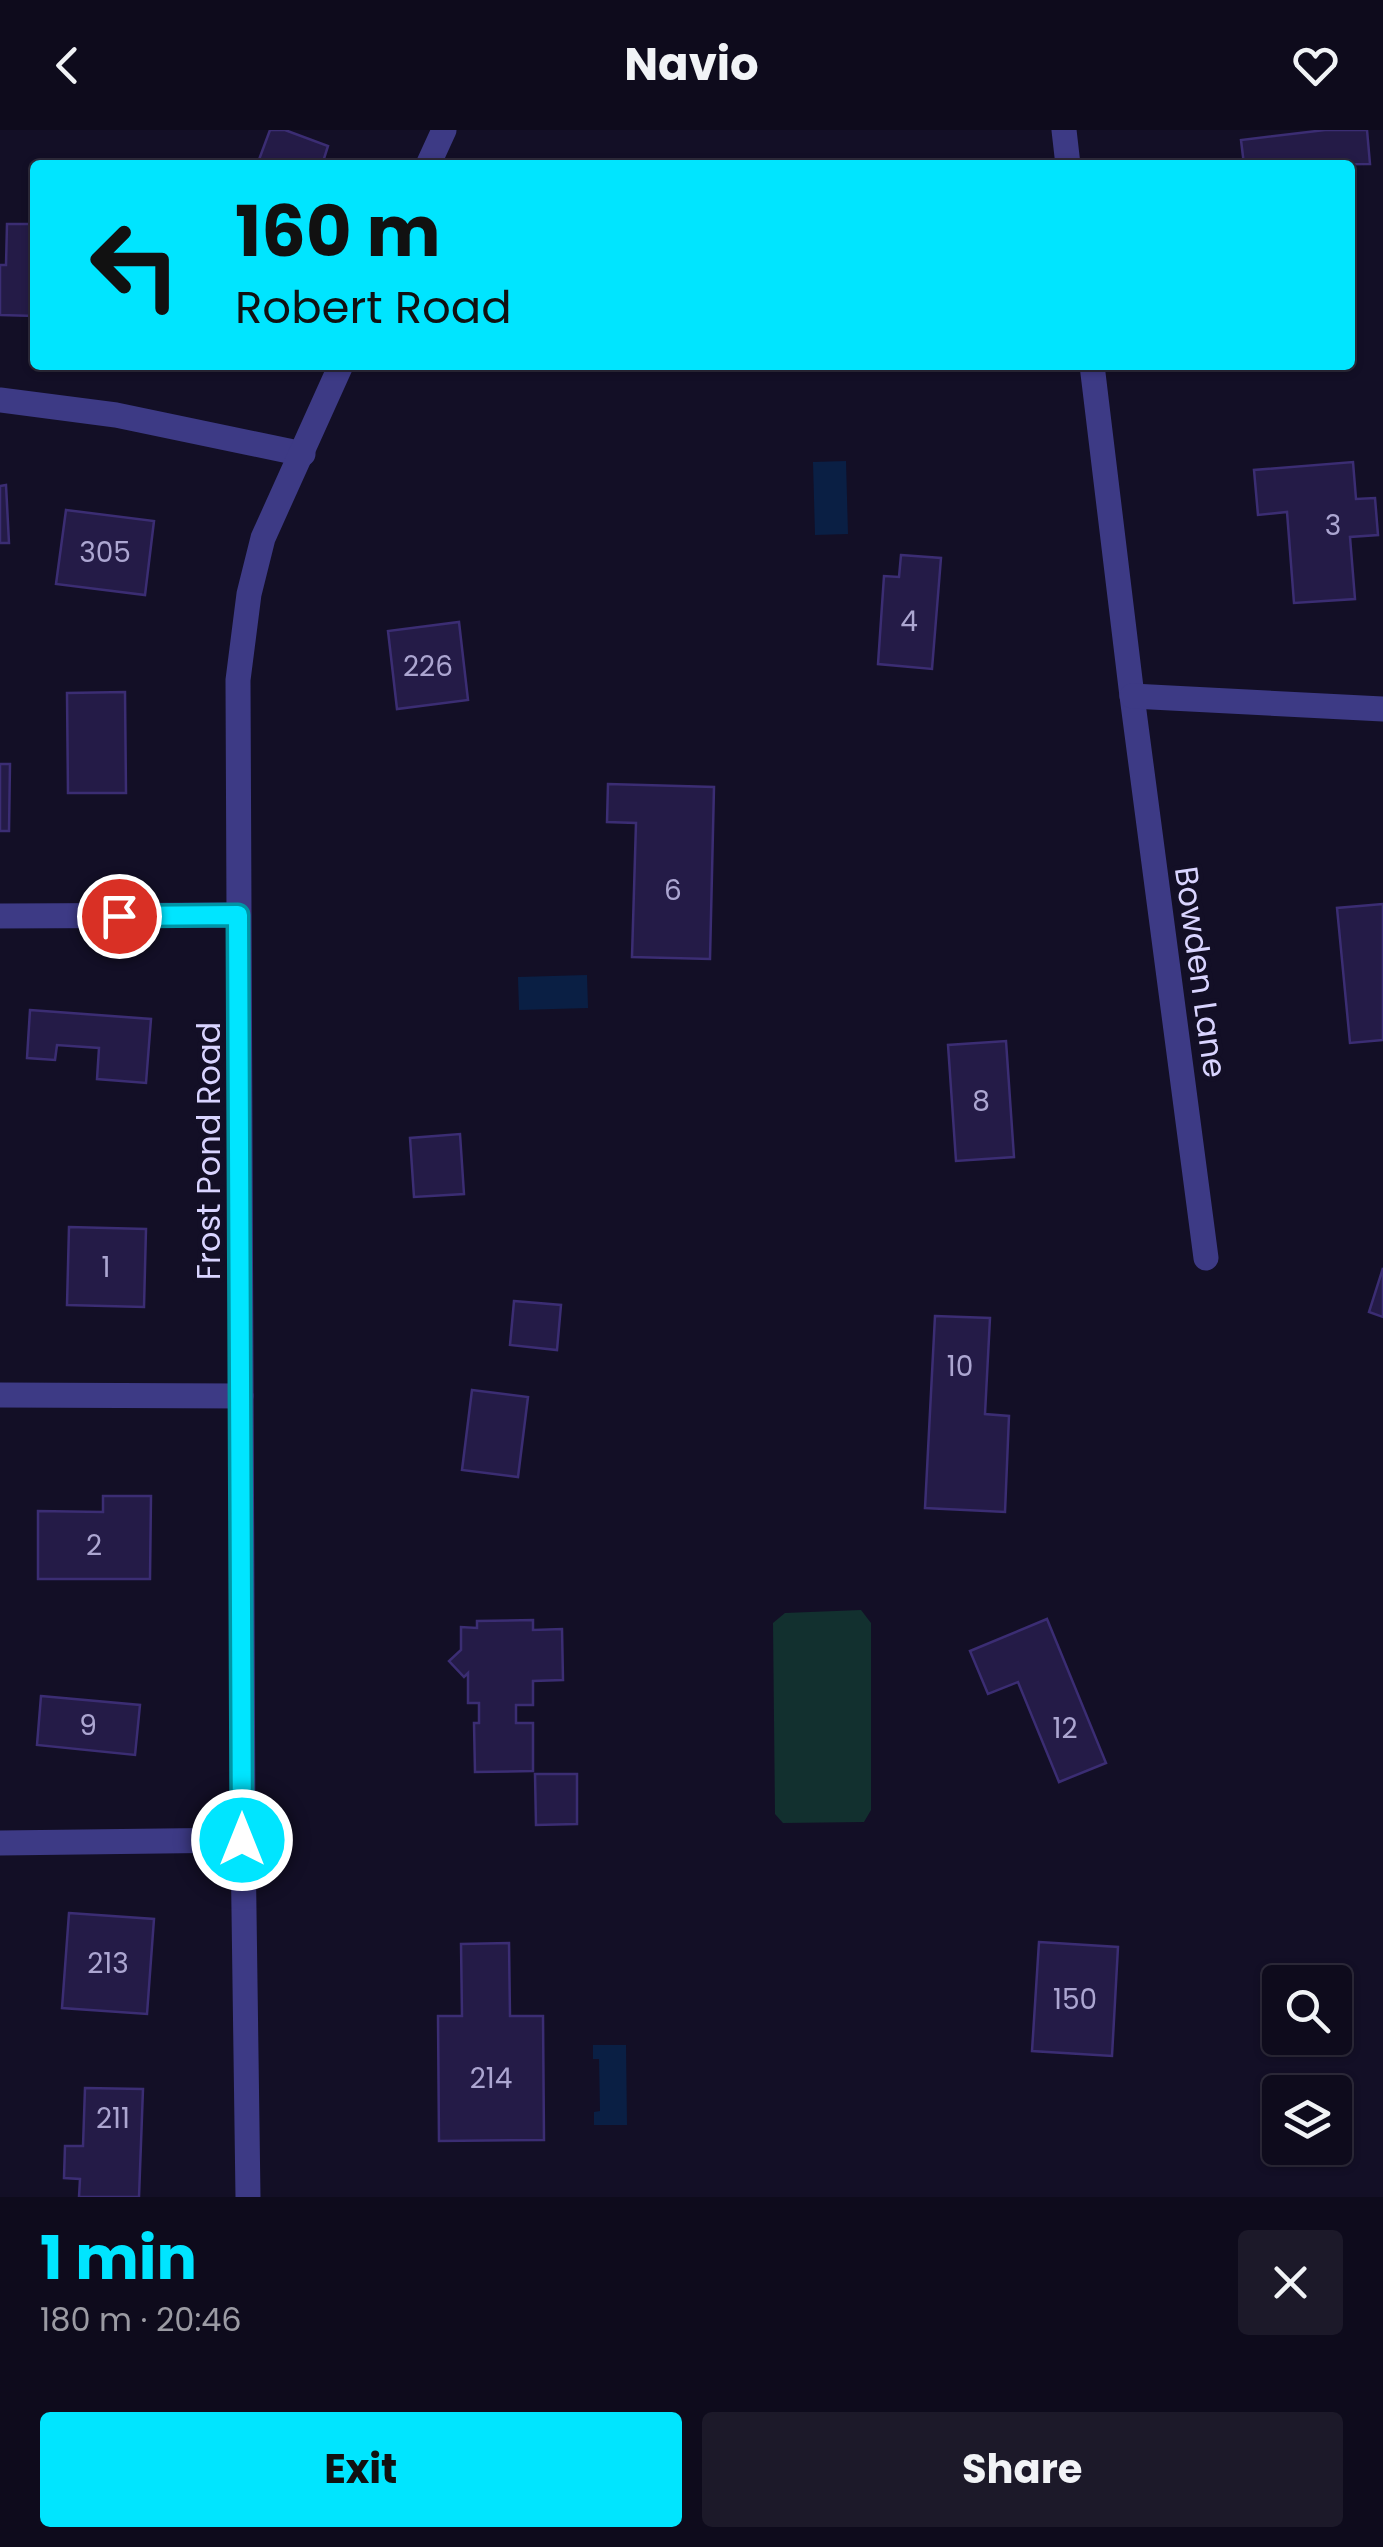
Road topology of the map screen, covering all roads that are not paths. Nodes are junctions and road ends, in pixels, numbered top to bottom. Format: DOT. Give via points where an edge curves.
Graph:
graph roads {
  1 [pos="444,130"];
  2 [pos="1064,130"];
  3 [pos="430,160"];
  4 [pos="1067,160"];
  5 [pos="340,370"];
  6 [pos="1093,370"];
  7 [pos="0,400"];
  8 [pos="303,454"];
  9 [pos="1132,696"];
  10 [pos="1383,709"];
  11 [pos="238,915"];
  12 [pos="0,916"];
  13 [pos="1206,1258"];
  14 [pos="0,1395"];
  15 [pos="241,1396"];
  16 [pos="242,1840"];
  17 [pos="0,1843"];
  18 [pos="248,2197"];
  1 -- 3 [label="street"];
  2 -- 4 [label="street"];
  5 -- 8 [label="street, Frost Pond Road"];
  6 -- 9 [label="street, Bowden Lane"];
  7 -- 8 [label="street" via="116,415"];
  8 -- 11 [label="street, Frost Pond Road" via="263,538 248,594 238,680"];
  9 -- 10 [label="street"];
  9 -- 13 [label="street, Bowden Lane"];
  11 -- 12 [label="street"];
  11 -- 15 [label="street, Frost Pond Road"];
  14 -- 15 [label="street"];
  15 -- 16 [label="street, Frost Pond Road"];
  16 -- 17 [label="street"];
  16 -- 18 [label="street, Frost Pond Road"];
}
